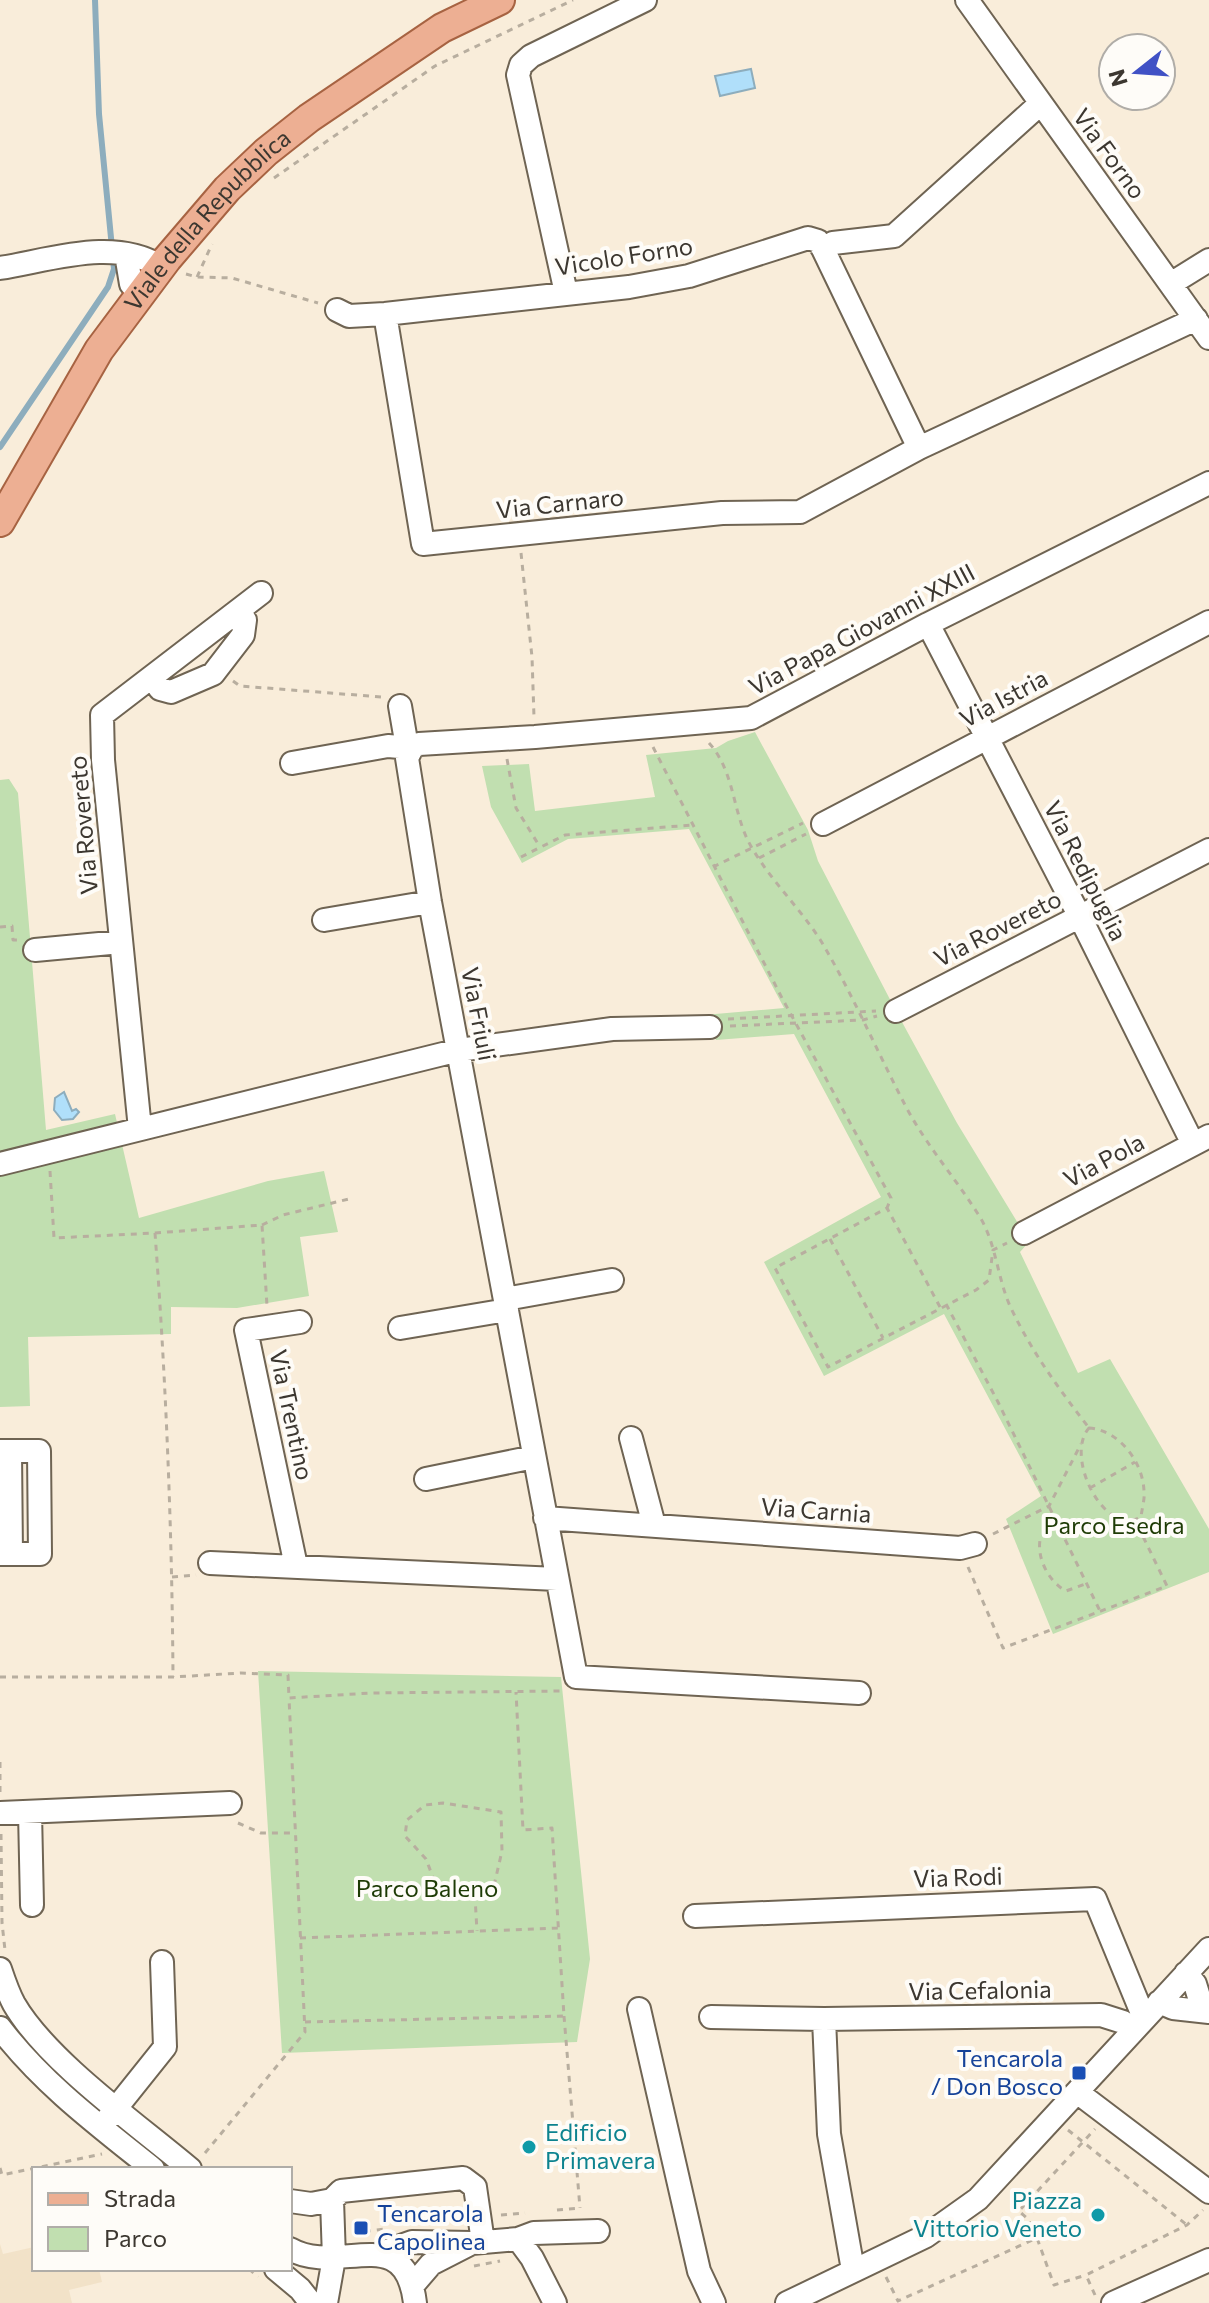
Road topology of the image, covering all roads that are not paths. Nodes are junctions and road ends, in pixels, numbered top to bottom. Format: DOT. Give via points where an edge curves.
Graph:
graph roads {
  1 [pos="500,0"];
  2 [pos="645,0"];
  3 [pos="967,0"];
  4 [pos="1040,104"];
  5 [pos="823,249"];
  6 [pos="116,253"];
  7 [pos="1209,260"];
  8 [pos="164,263"];
  9 [pos="0,268"];
  10 [pos="1172,283"];
  11 [pos="566,293"];
  12 [pos="140,294"];
  13 [pos="337,310"];
  14 [pos="385,314"];
  15 [pos="1203,329"];
  16 [pos="919,448"];
  17 [pos="1209,483"];
  18 [pos="0,522"];
  19 [pos="261,593"];
  20 [pos="238,611"];
  21 [pos="1209,622"];
  22 [pos="928,624"];
  23 [pos="152,677"];
  24 [pos="400,706"];
  25 [pos="987,737"];
  26 [pos="416,746"];
  27 [pos="292,763"];
  28 [pos="823,824"];
  29 [pos="1208,853"];
  30 [pos="430,902"];
  31 [pos="1080,917"];
  32 [pos="324,920"];
  33 [pos="121,942"];
  34 [pos="35,950"];
  35 [pos="896,1011"];
  36 [pos="710,1027"];
  37 [pos="459,1050"];
  38 [pos="140,1129"];
  39 [pos="1201,1140"];
  40 [pos="0,1164"];
  41 [pos="1024,1233"];
  42 [pos="612,1280"];
  43 [pos="506,1305"];
  44 [pos="300,1322"];
  45 [pos="400,1328"];
  46 [pos="631,1438"];
  47 [pos="5,1451"];
  48 [pos="534,1457"];
  49 [pos="426,1479"];
  50 [pos="545,1518"];
  51 [pos="654,1525"];
  52 [pos="975,1543"];
  53 [pos="6,1554"];
  54 [pos="210,1563"];
  55 [pos="296,1566"];
  56 [pos="557,1579"];
  57 [pos="859,1693"];
  58 [pos="230,1803"];
  59 [pos="30,1812"];
  60 [pos="0,1813"];
  61 [pos="32,1905"];
  62 [pos="695,1916"];
  63 [pos="1209,1949"];
  64 [pos="162,1962"];
  65 [pos="3,1964"];
  66 [pos="1186,1973"];
  67 [pos="639,2009"];
  68 [pos="1206,2011"];
  69 [pos="1146,2016"];
  70 [pos="711,2017"];
  71 [pos="824,2019"];
  72 [pos="0,2028"];
  73 [pos="1077,2092"];
  74 [pos="116,2107"];
  75 [pos="100,2127"];
  76 [pos="193,2166"];
  77 [pos="150,2167"];
  78 [pos="1209,2192"];
  79 [pos="332,2200"];
  80 [pos="292,2201"];
  81 [pos="590,2231"];
  82 [pos="518,2239"];
  83 [pos="477,2242"];
  84 [pos="292,2250"];
  85 [pos="381,2253"];
  86 [pos="334,2258"];
  87 [pos="1209,2260"];
  88 [pos="853,2270"];
  89 [pos="278,2271"];
  90 [pos="414,2294"];
  91 [pos="311,2303"];
  92 [pos="326,2303"];
  93 [pos="555,2303"];
  94 [pos="714,2303"];
  95 [pos="787,2303"];
  96 [pos="1113,2303"];
  1 -- 8 [label="main road, Viale della Repubblica" via="442,28 309,118 227,189"];
  2 -- 11 [label="street" via="531,56 518,75"];
  3 -- 4 [label="street, Via Forno"];
  4 -- 5 [label="street, Vicolo Forno" via="894,236 833,243"];
  4 -- 10 [label="street, Via Forno"];
  5 -- 11 [label="street, Vicolo Forno" via="808,238 689,276"];
  5 -- 16 [label="street"];
  6 -- 8 [label="street"];
  6 -- 9 [label="street"];
  6 -- 12 [label="street"];
  7 -- 10 [label="street"];
  8 -- 12 [label="main road, Viale della Repubblica"];
  10 -- 15 [label="street, Via Forno"];
  11 -- 14 [label="street, Vicolo Forno"];
  12 -- 18 [label="main road, Viale della Repubblica" via="99,350"];
  13 -- 14 [label="street, Vicolo Forno" via="349,316"];
  14 -- 16 [label="street, Via Carnaro" via="423,544 722,513 800,512"];
  15 -- 16 [label="street, Via Carnaro"];
  17 -- 22 [label="street, Via Papa Giovanni XXIII"];
  19 -- 20 [label="street, Via Rovereto"];
  20 -- 23 [label="street, Via Rovereto"];
  20 -- 23 [label="street" via="245,620 243,635 213,674 171,692 160,689"];
  21 -- 25 [label="street, Via Istria"];
  22 -- 25 [label="street, Via Redipuglia"];
  22 -- 26 [label="street, Via Papa Giovanni XXIII" via="751,718 644,742"];
  23 -- 33 [label="street, Via Rovereto" via="102,715"];
  24 -- 26 [label="street, Via Friuli" via="406,741"];
  25 -- 28 [label="street, Via Istria"];
  25 -- 31 [label="street, Via Redipuglia"];
  26 -- 27 [label="street, Via Papa Giovanni XXIII"];
  26 -- 30 [label="street, Via Friuli" via="407,758"];
  29 -- 31 [label="street, Via Rovereto"];
  30 -- 32 [label="street"];
  30 -- 37 [label="street, Via Friuli"];
  31 -- 35 [label="street, Via Rovereto"];
  31 -- 39 [label="street, Via Redipuglia"];
  33 -- 34 [label="street"];
  33 -- 38 [label="street, Via Rovereto"];
  36 -- 37 [label="street" via="612,1029"];
  37 -- 38 [label="street"];
  37 -- 43 [label="street, Via Friuli"];
  38 -- 40 [label="street"];
  39 -- 41 [label="street, Via Pola"];
  42 -- 43 [label="street"];
  43 -- 45 [label="street"];
  43 -- 48 [label="street, Via Friuli"];
  44 -- 55 [label="street, Via Trentino" via="246,1330"];
  46 -- 51 [label="street"];
  47 -- 53 [label="street"];
  48 -- 49 [label="street"];
  48 -- 50 [label="street, Via Friuli"];
  50 -- 51 [label="street, Via Carnia"];
  50 -- 56 [label="street, Via Friuli"];
  51 -- 52 [label="street, Via Carnia"];
  54 -- 55 [label="street"];
  55 -- 56 [label="street"];
  56 -- 57 [label="street, Via Friuli" via="576,1677"];
  58 -- 59 [label="street"];
  59 -- 60 [label="street"];
  59 -- 61 [label="street"];
  62 -- 69 [label="street, Via Rodi" via="1095,1899"];
  63 -- 66 [label="street"];
  64 -- 74 [label="street" via="165,2047"];
  65 -- 74 [label="street" via="15,2006 75,2073"];
  66 -- 68 [label="street"];
  66 -- 69 [label="street"];
  67 -- 94 [label="street" via="699,2271"];
  68 -- 69 [label="street, Via Cefalonia"];
  69 -- 71 [label="street, Via Cefalonia" via="1123,2022 1101,2015"];
  69 -- 73 [label="street"];
  70 -- 71 [label="street, Via Cefalonia"];
  71 -- 88 [label="street" via="829,2134"];
  72 -- 75 [label="street" via="60,2095"];
  73 -- 78 [label="street"];
  73 -- 88 [label="street" via="978,2199 926,2236"];
  74 -- 75 [label="street"];
  74 -- 76 [label="street"];
  75 -- 77 [label="street"];
  79 -- 80 [label="street"];
  79 -- 83 [label="street" via="341,2191 463,2178 475,2187"];
  79 -- 86 [label="street"];
  81 -- 82 [label="street" via="534,2233"];
  82 -- 83 [label="street"];
  82 -- 93 [label="street"];
  83 -- 85 [label="street" via="412,2242"];
  83 -- 90 [label="street" via="431,2264"];
  84 -- 86 [label="street"];
  85 -- 86 [label="street"];
  85 -- 90 [label="street" via="402,2266"];
  86 -- 92 [label="street"];
  87 -- 96 [label="street"];
  88 -- 95 [label="street"];
  89 -- 91 [label="street"];
}
